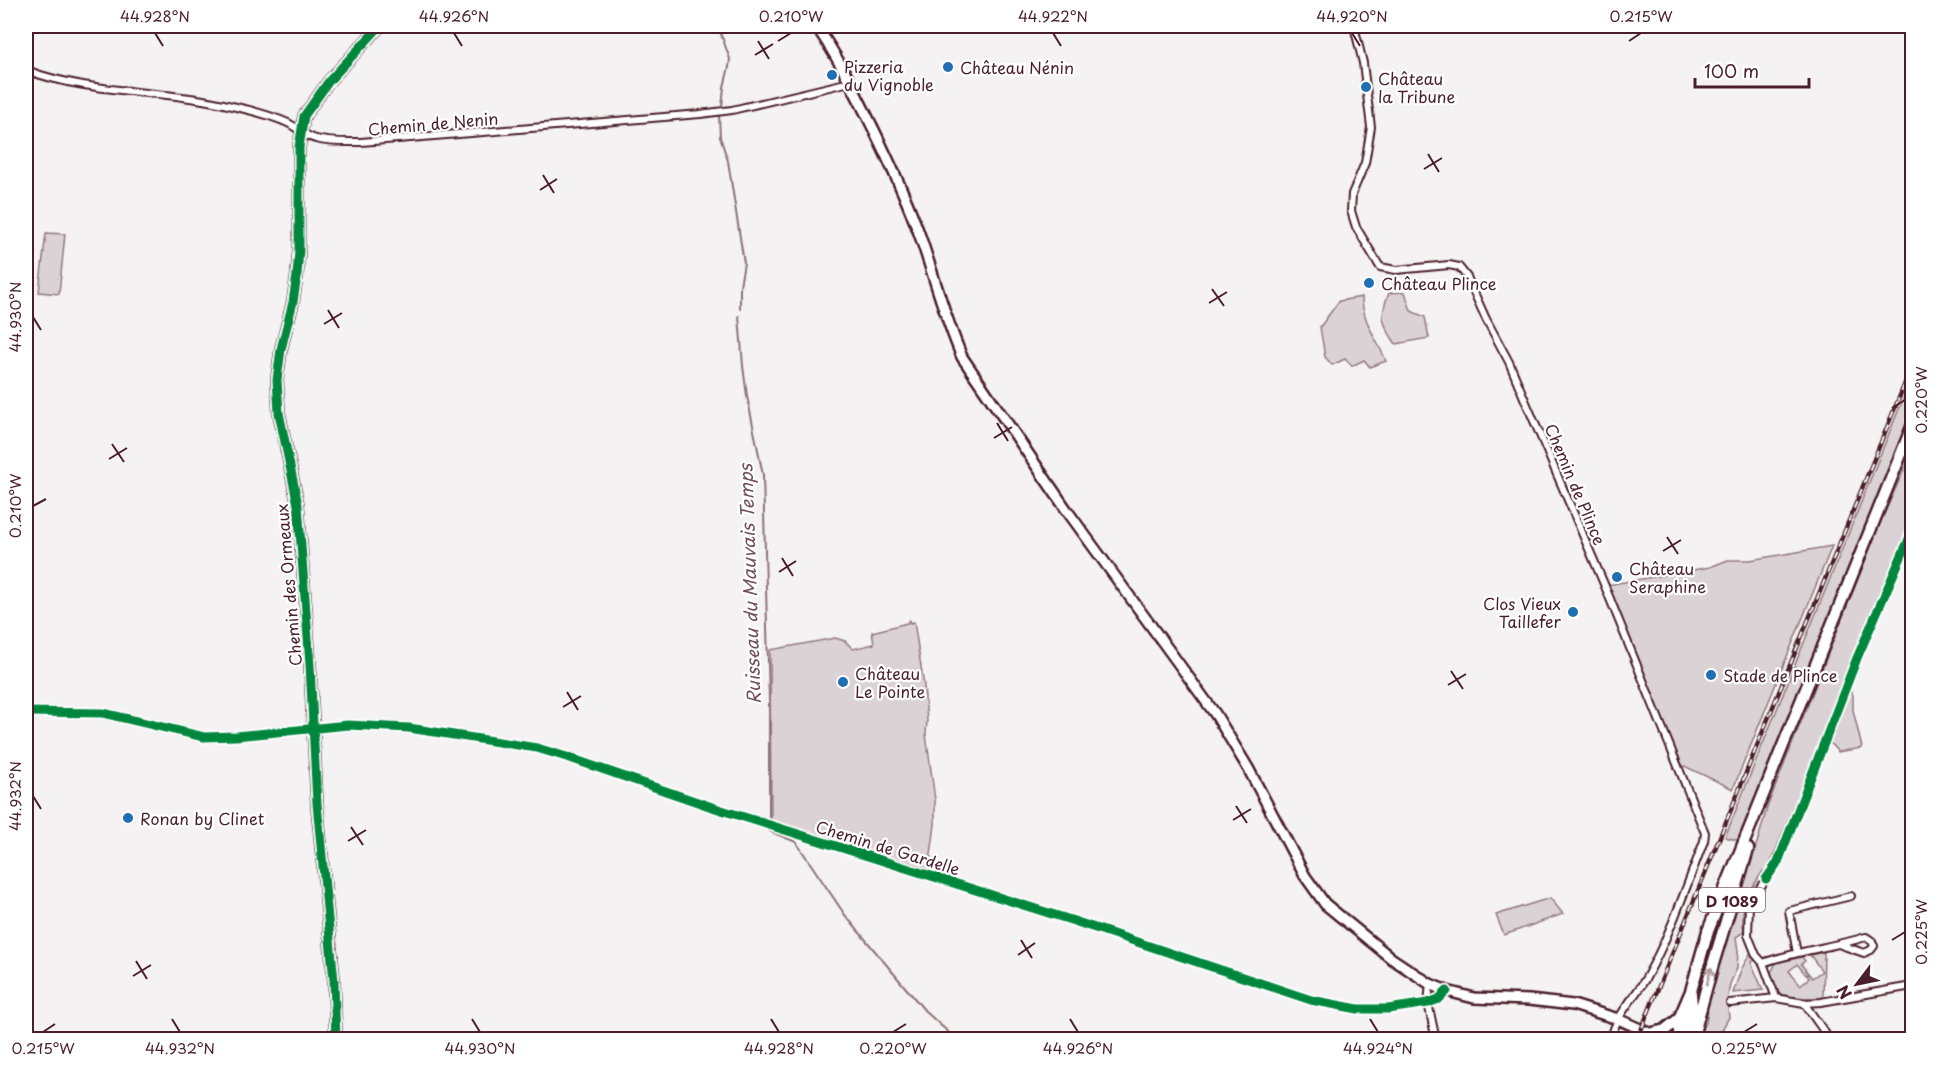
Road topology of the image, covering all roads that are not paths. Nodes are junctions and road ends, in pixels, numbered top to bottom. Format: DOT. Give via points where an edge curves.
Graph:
graph roads {
  1 [pos="380,26"];
  2 [pos="816,26"];
  3 [pos="1354,26"];
  4 [pos="26,70"];
  5 [pos="850,82"];
  6 [pos="301,131"];
  7 [pos="1912,426"];
  8 [pos="26,712"];
  9 [pos="313,727"];
  10 [pos="1774,769"];
  11 [pos="1766,879"];
  12 [pos="1851,896"];
  13 [pos="1842,945"];
  14 [pos="1797,954"];
  15 [pos="1763,963"];
  16 [pos="1430,984"];
  17 [pos="1912,986"];
  18 [pos="1446,991"];
  19 [pos="1691,991"];
  20 [pos="1776,998"];
  21 [pos="1428,1003"];
  22 [pos="1730,1003"];
  23 [pos="1804,1004"];
  24 [pos="1618,1019"];
  25 [pos="1679,1019"];
  26 [pos="1655,1036"];
  27 [pos="1691,1038"];
  28 [pos="336,1040"];
  29 [pos="1436,1040"];
  30 [pos="1611,1040"];
  31 [pos="1665,1040"];
  32 [pos="1679,1040"];
  33 [pos="1830,1040"];
  1 -- 6 [label="main road" via="322,90 304,116"];
  2 -- 5 [label="main road"];
  3 -- 24 [label="street, Chemin de Plince" via="1371,127 1365,163 1352,194 1351,211 1356,227 1380,267 1396,270 1449,265 1459,267 1467,277 1525,399 1705,833 1670,931 1646,978"];
  4 -- 6 [label="street, Chemin de Nenin" via="114,90 230,105 288,123"];
  5 -- 6 [label="street, Chemin de Nenin" via="732,110 656,119 361,142 313,139"];
  5 -- 16 [label="main road" via="903,190 962,357 1068,512 1216,715 1305,876 1325,904"];
  6 -- 9 [label="main road, Chemin des Ormeaux" via="297,275 281,349 277,396 297,505"];
  7 -- 10 [label="main road, D 1089"];
  8 -- 9 [label="street, Chemin de Gardelle" via="103,714 204,737"];
  9 -- 21 [label="street, Chemin de Gardelle" via="409,728 537,748 1311,1000 1359,1009"];
  9 -- 28 [label="main road, Chemin des Ormeaux"];
  10 -- 19 [label="main road, D 1089" via="1708,931"];
  27 -- 10 [label="main road, D 1089, one-way"];
  11 -- 15 [label="street" via="1749,904 1748,935"];
  12 -- 14 [label="street" via="1789,911"];
  13 -- 14 [label="street"];
  14 -- 15 [label="street"];
  15 -- 20 [label="street"];
  16 -- 18 [label="main road"];
  16 -- 21 [label="street"];
  17 -- 23 [label="street"];
  18 -- 21 [label="street, Chemin de Gardelle"];
  18 -- 24 [label="main road" via="1474,998 1558,1002"];
  19 -- 25 [label="main road, D 1089"];
  19 -- 27 [label="main road, D 1089"];
  20 -- 22 [label="street"];
  20 -- 23 [label="street"];
  21 -- 29 [label="street"];
  23 -- 33 [label="street"];
  24 -- 26 [label="main road"];
  24 -- 30 [label="street"];
  25 -- 26 [label="main road"];
  25 -- 32 [label="main road, D 1089"];
  26 -- 31 [label="main road"];
}
